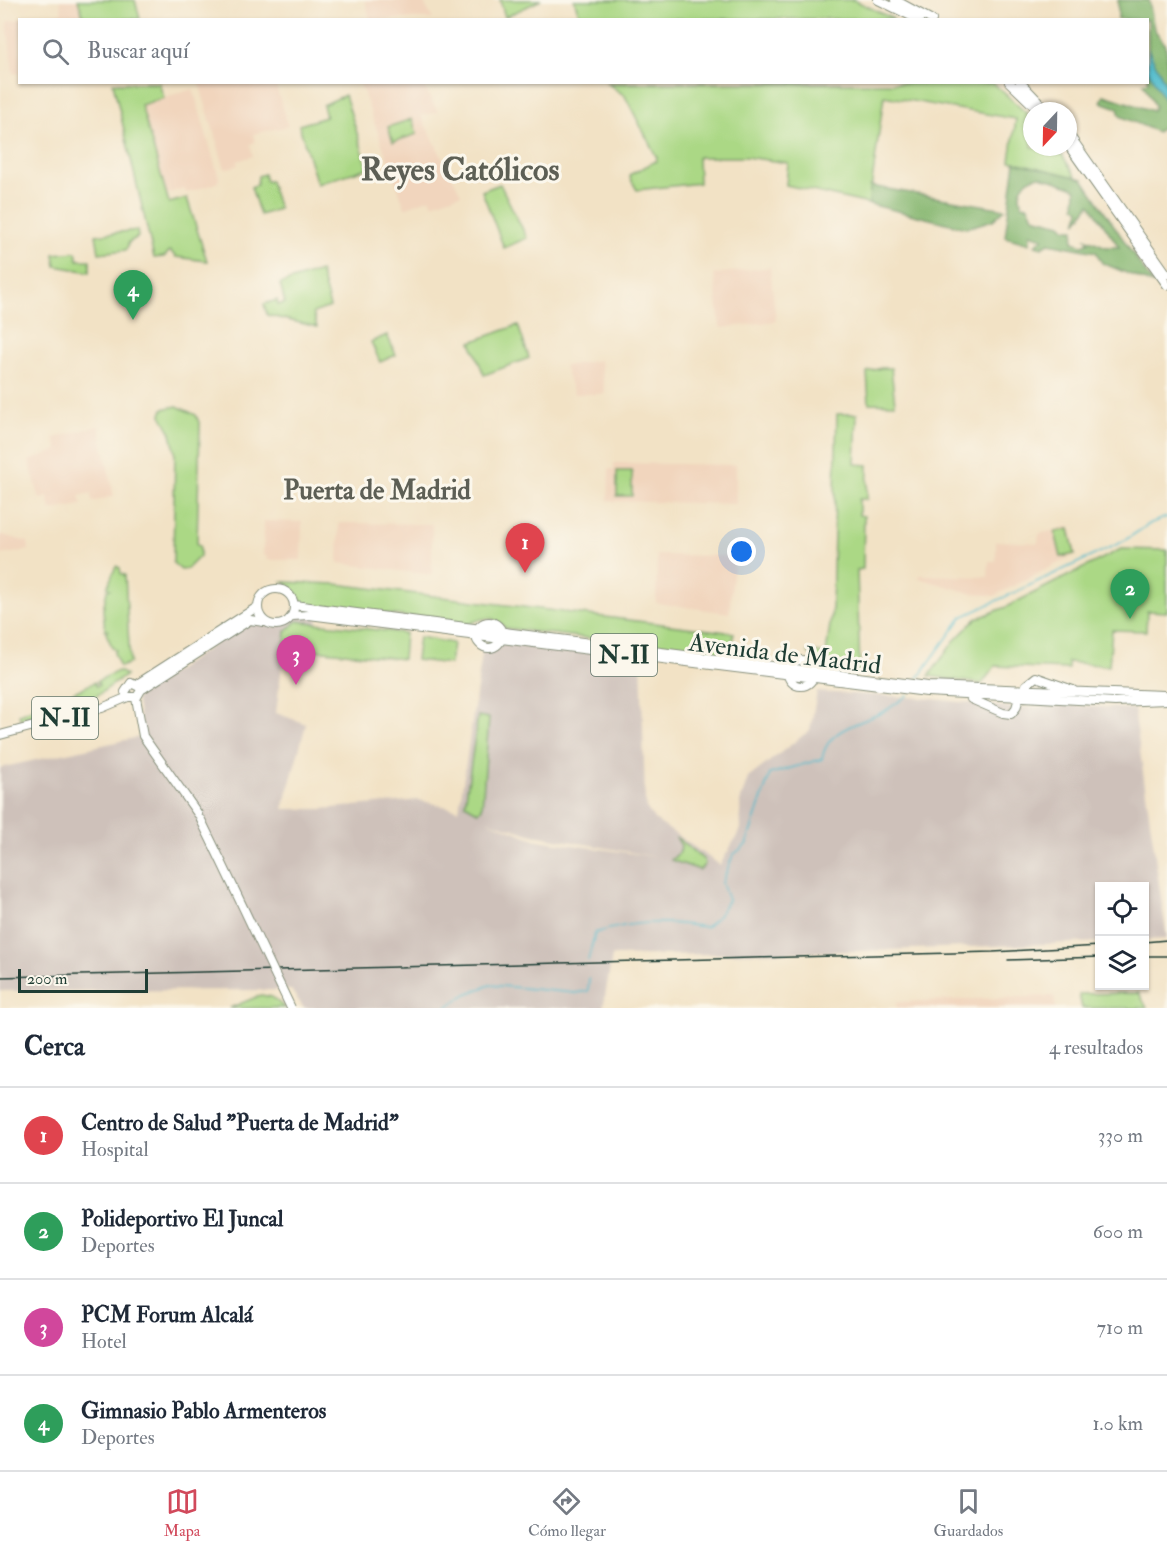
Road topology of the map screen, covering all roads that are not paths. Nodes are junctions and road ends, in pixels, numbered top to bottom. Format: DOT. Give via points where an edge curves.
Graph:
graph roads {
  1 [pos="878,0"];
  2 [pos="896,0"];
  3 [pos="915,18"];
  4 [pos="928,18"];
  5 [pos="1011,84"];
  6 [pos="1022,84"];
  7 [pos="1029,102"];
  8 [pos="1039,102"];
  9 [pos="1077,146"];
  10 [pos="1076,156"];
  11 [pos="1167,274"];
  12 [pos="1167,285"];
  13 [pos="294,605"];
  14 [pos="257,607"];
  15 [pos="292,616"];
  16 [pos="264,622"];
  17 [pos="476,633"];
  18 [pos="502,636"];
  19 [pos="788,672"];
  20 [pos="814,675"];
  21 [pos="133,692"];
  22 [pos="1082,693"];
  23 [pos="1167,694"];
  24 [pos="1022,695"];
  25 [pos="965,696"];
  26 [pos="1142,698"];
  27 [pos="1167,701"];
  28 [pos="0,730"];
  29 [pos="0,735"];
  30 [pos="291,1008"];
  1 -- 3 [label="main road"];
  2 -- 4 [label="main road"];
  5 -- 7 [label="main road"];
  6 -- 8 [label="main road"];
  9 -- 11 [label="main road"];
  10 -- 12 [label="main road"];
  13 -- 14 [label="main road, N-II" via="288,594 272,589 261,596"];
  13 -- 15 [label="main road"];
  13 -- 17 [label="main road, Avenida de Madrid / N-II"];
  14 -- 16 [label="main road"];
  14 -- 21 [label="main road, N-II"];
  15 -- 16 [label="main road, N-II" via="282,625"];
  15 -- 17 [label="main road, Avenida de Madrid / N-II"];
  16 -- 21 [label="main road, N-II" via="250,620"];
  17 -- 18 [label="main road, Avenida de Madrid / N-II"];
  17 -- 18 [label="main road" via="484,622 490,621"];
  18 -- 19 [label="main road, Avenida de Madrid / N-II"];
  19 -- 20 [label="main road, Avenida de Madrid / N-II"];
  19 -- 20 [label="main road" via="792,683 800,686 809,684"];
  20 -- 24 [label="main road, Avenida de Madrid / N-II"];
  20 -- 25 [label="main road, Avenida de Madrid / N-II"];
  21 -- 28 [label="main road, N-II"];
  21 -- 29 [label="main road, N-II" via="102,708"];
  21 -- 30 [label="street, bridge" via="143,736 200,817"];
  22 -- 24 [label="main road, Avenida de Madrid / N-II"];
  22 -- 24 [label="main road" via="1036,677"];
  22 -- 26 [label="main road, Avenida de Madrid / N-II"];
  23 -- 26 [label="main road, Avenida de Madrid / N-II"];
  24 -- 25 [label="main road, Avenida de Madrid / N-II"];
  24 -- 25 [label="main road" via="1011,714"];
  24 -- 26 [label="main road, Avenida de Madrid / N-II"];
  26 -- 27 [label="main road, Avenida de Madrid / N-II"];
}
